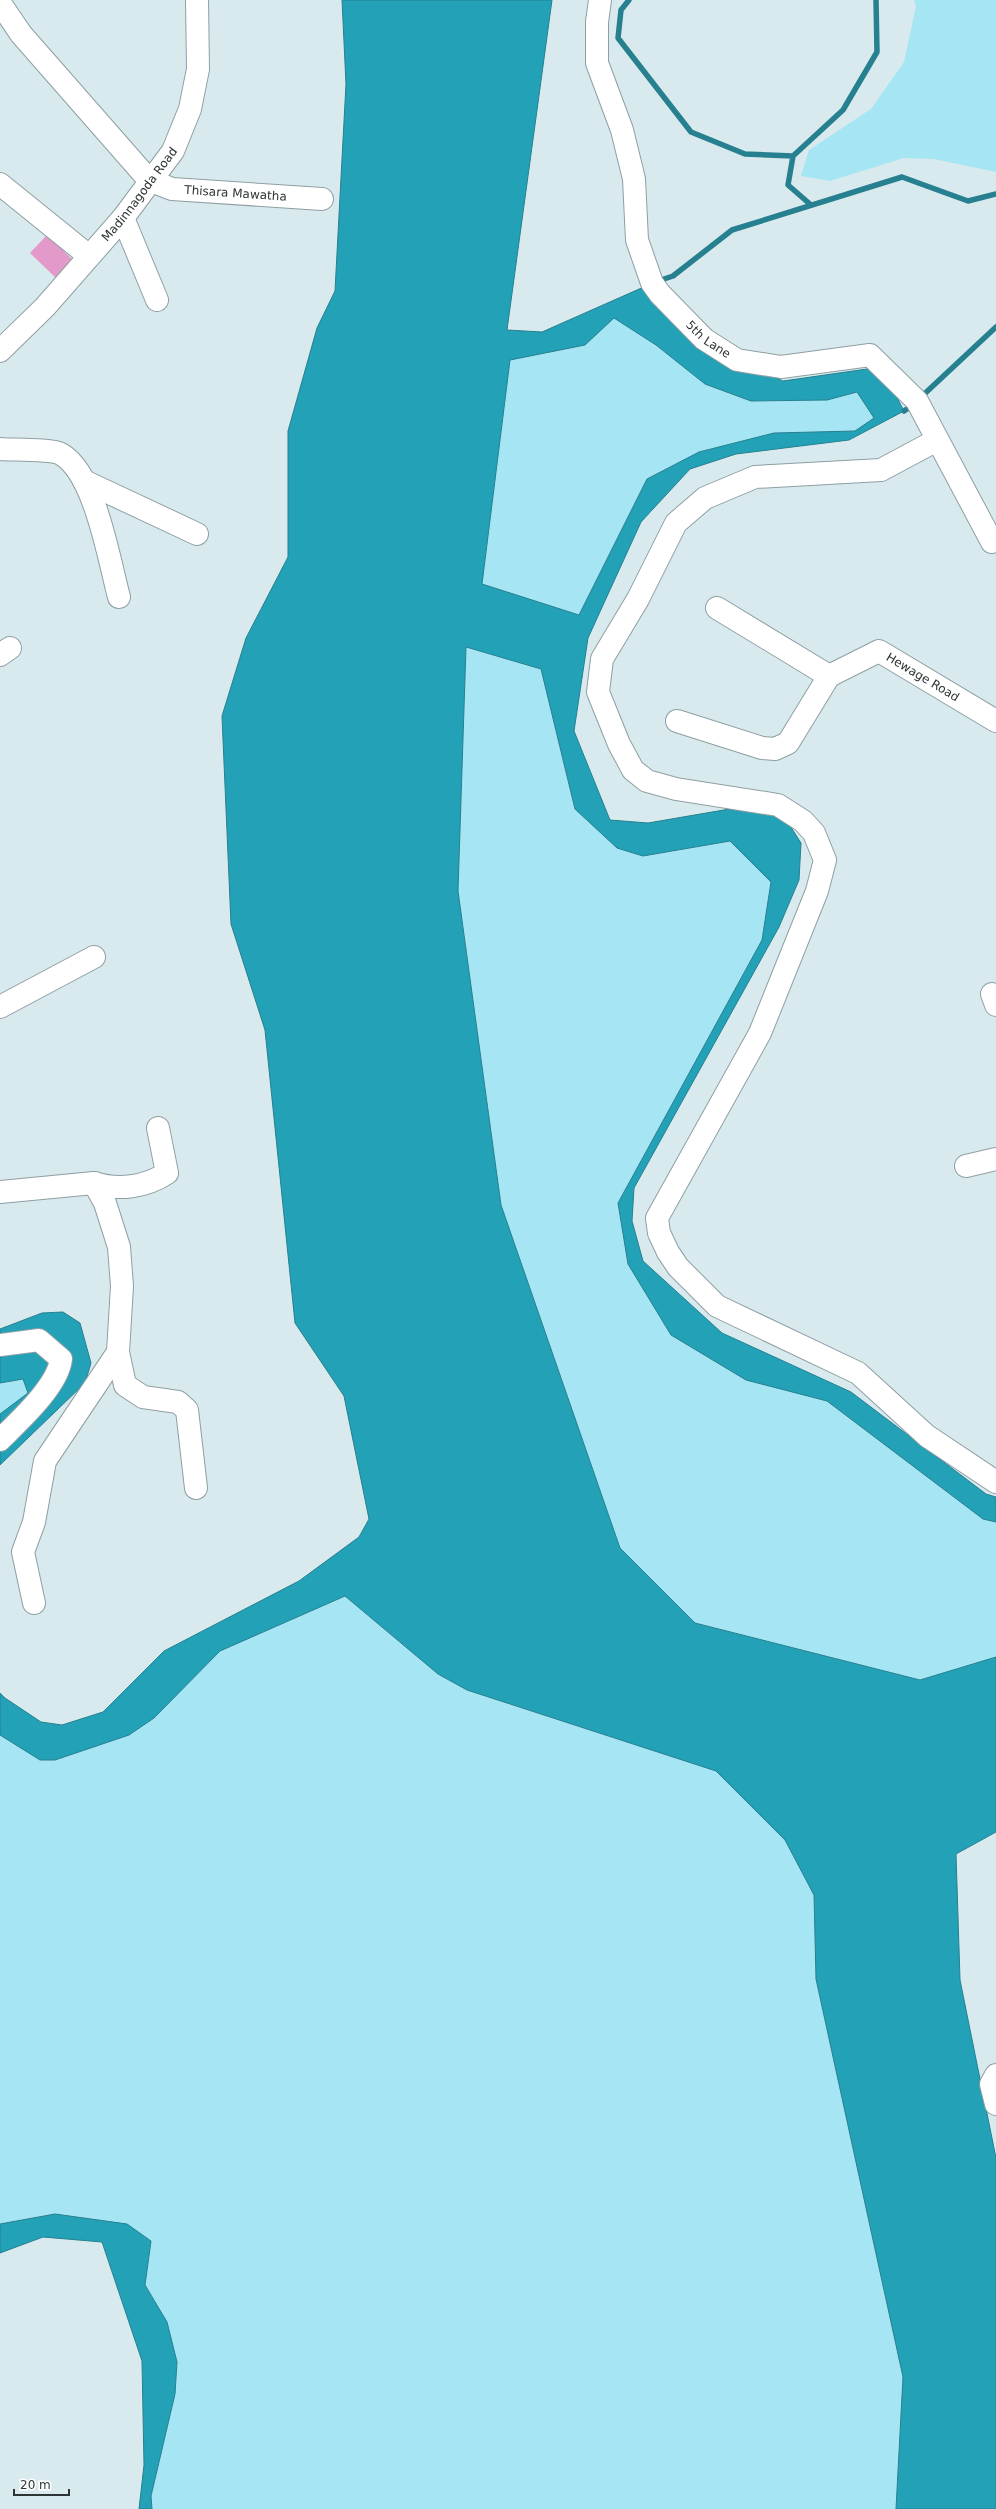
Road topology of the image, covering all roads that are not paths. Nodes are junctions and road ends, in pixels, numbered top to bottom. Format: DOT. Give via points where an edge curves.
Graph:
graph roads {
  1 [pos="197,0"];
  2 [pos="600,0"];
  3 [pos="0,3"];
  4 [pos="150,180"];
  5 [pos="0,184"];
  6 [pos="322,199"];
  7 [pos="123,218"];
  8 [pos="89,256"];
  9 [pos="157,300"];
  10 [pos="0,351"];
  11 [pos="937,440"];
  12 [pos="0,449"];
  13 [pos="84,481"];
  14 [pos="197,534"];
  15 [pos="992,542"];
  16 [pos="119,598"];
  17 [pos="717,608"];
  18 [pos="829,676"];
  19 [pos="677,721"];
  20 [pos="996,721"];
  21 [pos="94,957"];
  22 [pos="0,1007"];
  23 [pos="158,1128"];
  24 [pos="996,1159"];
  25 [pos="966,1166"];
  26 [pos="94,1183"];
  27 [pos="0,1192"];
  28 [pos="0,1345"];
  29 [pos="118,1352"];
  30 [pos="0,1440"];
  31 [pos="996,1482"];
  32 [pos="196,1488"];
  33 [pos="34,1603"];
  34 [pos="996,2075"];
  35 [pos="996,2104"];
  1 -- 4 [label="street, Madinnagoda Road" via="198,69 190,109 173,151"];
  2 -- 11 [label="street, 5th Lane" via="597,63 622,130 634,178 637,240 652,283 660,294 704,339 737,360 781,367 870,355 917,402"];
  3 -- 4 [label="street" via="21,34"];
  4 -- 6 [label="street, Thisara Mawatha" via="172,189"];
  4 -- 7 [label="street, Madinnagoda Road"];
  5 -- 8 [label="street"];
  7 -- 8 [label="street, Madinnagoda Road"];
  7 -- 9 [label="street"];
  8 -- 10 [label="street, Madinnagoda Road" via="45,307"];
  11 -- 15 [label="street, 5th Lane"];
  11 -- 31 [label="street" via="881,470 755,477 705,498 676,523 638,599 602,659 598,692 619,744 633,770 647,781 676,789 778,805 803,821 814,833 825,860 817,892 760,1033 657,1218 668,1252 678,1267 717,1306 858,1373 927,1436"];
  12 -- 13 [label="street" via="59,453 74,463"];
  13 -- 14 [label="street"];
  13 -- 16 [label="street" via="91,493"];
  17 -- 18 [label="street"];
  18 -- 19 [label="street" via="788,743 775,749 762,748"];
  18 -- 20 [label="street, Hewage Road" via="879,651"];
  21 -- 22 [label="street"];
  23 -- 26 [label="street" via="166,1173 153,1182 111,1188"];
  24 -- 25 [label="street"];
  26 -- 27 [label="street"];
  26 -- 29 [label="street" via="105,1203 119,1247 122,1286"];
  28 -- 30 [label="street" via="39,1340 61,1359 60,1369 31,1409"];
  29 -- 32 [label="street" via="125,1385 142,1397 178,1402 187,1410"];
  29 -- 33 [label="street" via="45,1461 34,1522 23,1552"];
  34 -- 35 [label="street" via="991,2084"];
}
